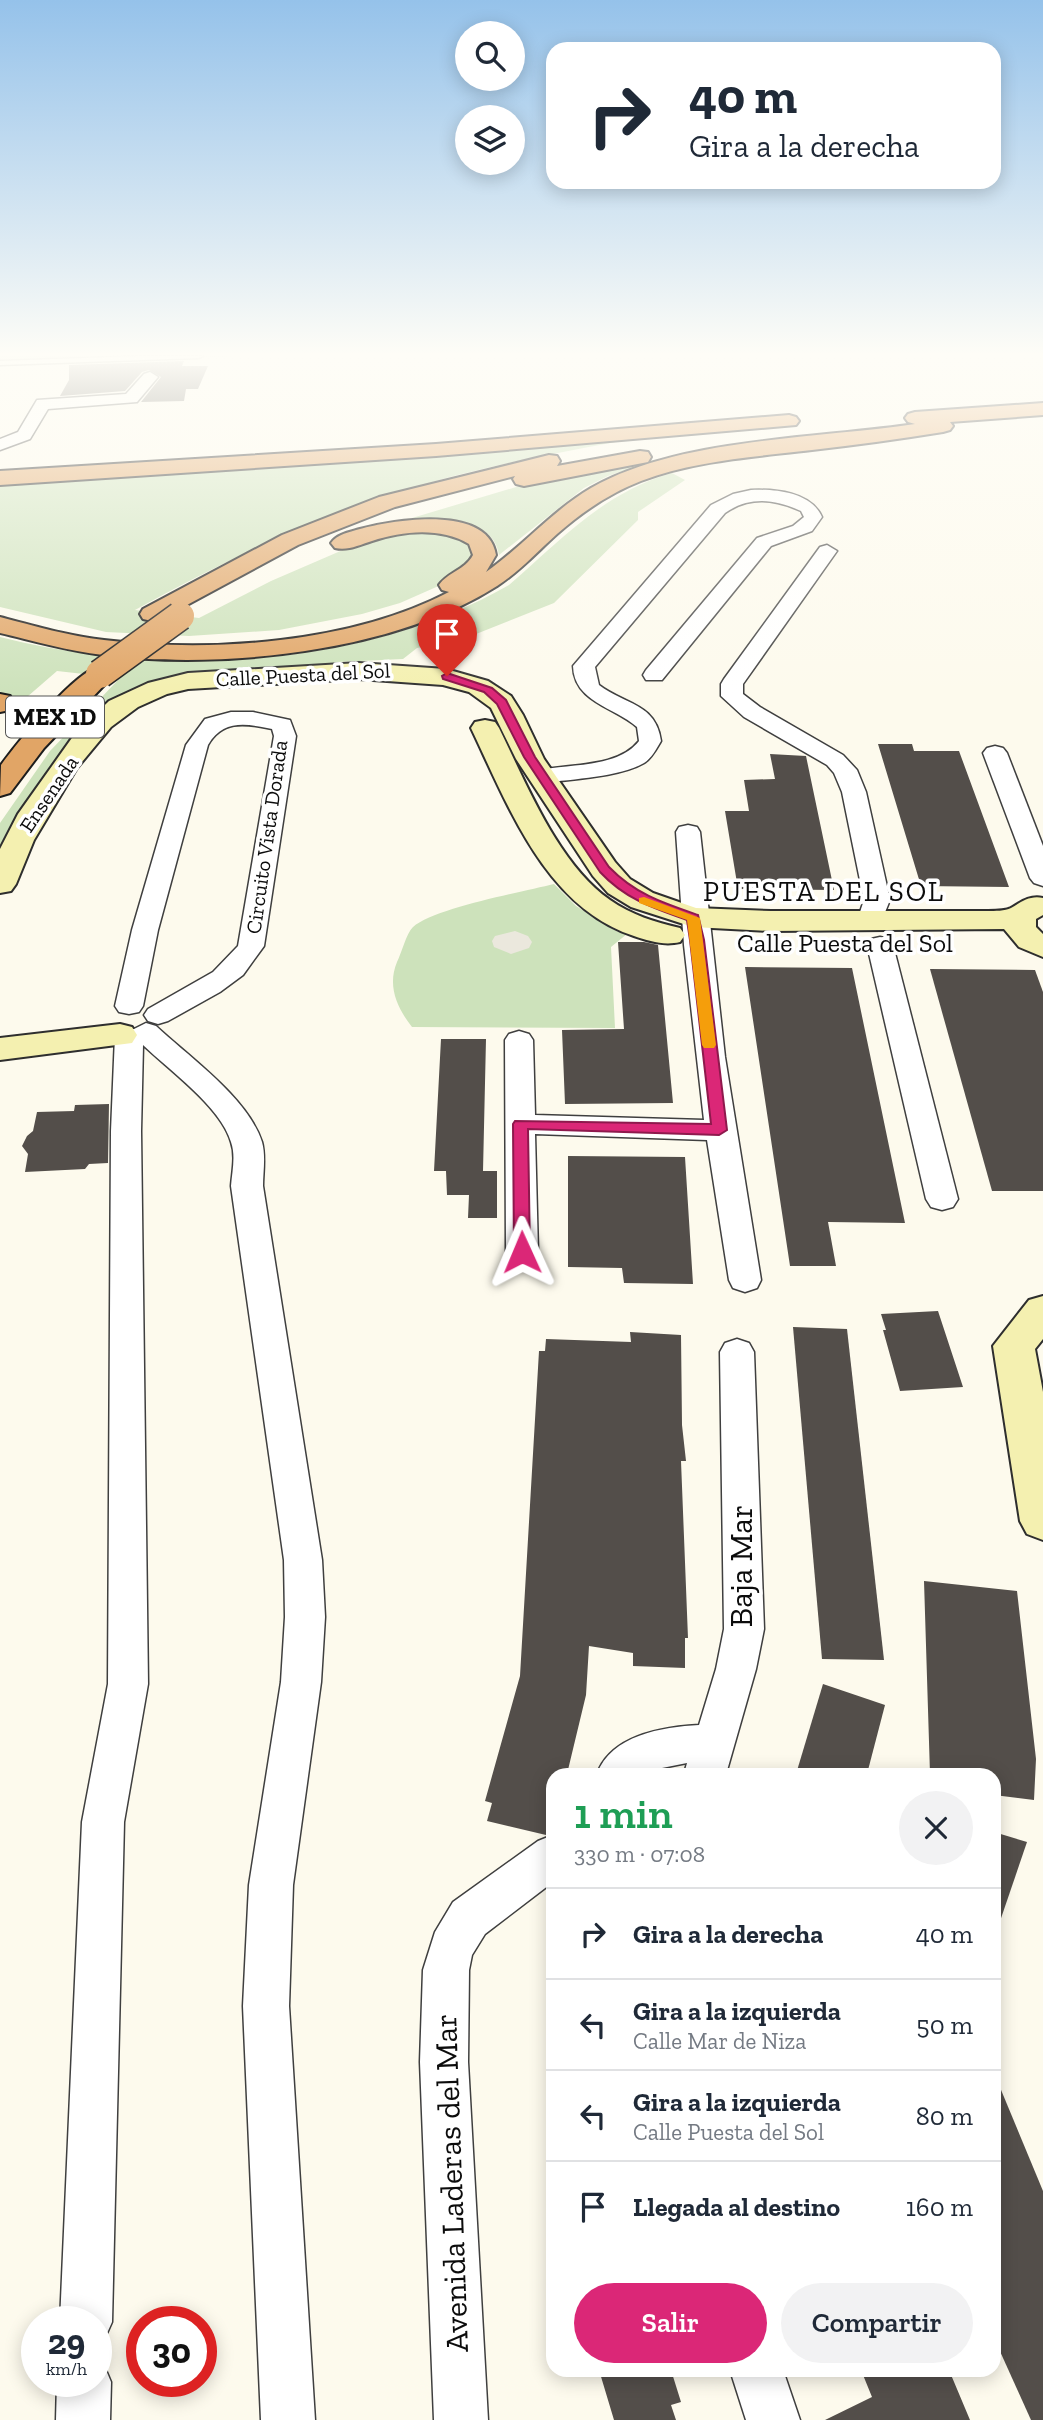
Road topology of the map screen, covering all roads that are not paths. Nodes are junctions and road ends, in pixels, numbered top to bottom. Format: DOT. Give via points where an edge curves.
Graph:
graph roads {
  1 [pos="140,469"];
  2 [pos="515,469"];
  3 [pos="569,469"];
  4 [pos="653,469"];
  5 [pos="0,478"];
  6 [pos="827,551"];
  7 [pos="239,580"];
  8 [pos="0,614"];
  9 [pos="0,625"];
  10 [pos="88,671"];
  11 [pos="654,675"];
  12 [pos="458,681"];
  13 [pos="147,691"];
  14 [pos="0,745"];
  15 [pos="995,752"];
  16 [pos="544,776"];
  17 [pos="0,787"];
  18 [pos="563,810"];
  19 [pos="529,817"];
  20 [pos="688,832"];
  21 [pos="1043,878"];
  22 [pos="0,884"];
  23 [pos="1034,928"];
  24 [pos="695,929"];
  25 [pos="875,933"];
  26 [pos="133,1022"];
  27 [pos="0,1024"];
  28 [pos="40,1032"];
  29 [pos="519,1040"];
  30 [pos="0,1049"];
  31 [pos="520,1124"];
  32 [pos="719,1130"];
  33 [pos="942,1199"];
  34 [pos="522,1252"];
  35 [pos="745,1280"];
  36 [pos="1043,1311"];
  37 [pos="737,1352"];
  38 [pos="1043,1521"];
  39 [pos="708,1759"];
  40 [pos="626,1768"];
  41 [pos="546,1861"];
  42 [pos="86,2306"];
  43 [pos="759,2377"];
  44 [pos="84,2397"];
  45 [pos="83,2420"];
  46 [pos="288,2420"];
  47 [pos="461,2420"];
  48 [pos="773,2420"];
  1 -- 5 [label="highway"];
  2 -- 10 [label="highway, MEX 1D" via="387,502 290,540 152,614"];
  3 -- 7 [label="highway, MEX 1D" via="447,497 363,524"];
  4 -- 9 [label="highway" via="604,490 566,514 480,586 415,618 377,630 306,642 169,651 117,649"];
  6 -- 25 [label="street" via="732,684 732,696 845,770 877,900"];
  7 -- 8 [label="highway" via="391,529 434,526 455,530 474,536 486,550 476,569 459,581 384,614 264,637 130,640 66,631"];
  7 -- 10 [label="highway, MEX 1D, bridge"];
  10 -- 14 [label="highway, MEX 1D"];
  10 -- 17 [label="highway, MEX 1D"];
  11 -- 16 [label="street" via="764,542 811,524 808,508 758,494 728,501 718,509 584,666 585,683 648,725 650,741 638,757 621,764"];
  12 -- 13 [label="street, Calle Puesta del Sol" via="393,670 199,680"];
  12 -- 16 [label="street, Calle Puesta del Sol" via="488,690 502,703 529,757"];
  12 -- 19 [label="street, Calle Puesta del Sol"];
  13 -- 22 [label="street, Ensenada" via="116,708 61,772 10,855"];
  15 -- 21 [label="street"];
  16 -- 18 [label="street, Calle Puesta del Sol"];
  18 -- 19 [label="street"];
  18 -- 24 [label="street, Calle Puesta del Sol" via="620,886"];
  19 -- 24 [label="street, Calle Puesta del Sol" via="599,907 640,927"];
  20 -- 24 [label="street"];
  23 -- 25 [label="street, Calle Puesta del Sol"];
  24 -- 25 [label="street, Calle Puesta del Sol" via="745,945"];
  24 -- 32 [label="street"];
  25 -- 33 [label="street"];
  26 -- 26 [label="street, Circuito Vista Dorada" via="217,982 242,964 251,946 285,736 282,725 266,720 223,720 207,728 197,745 145,930"];
  26 -- 28 [label="street"];
  26 -- 42 [label="street" via="126,1131 128,1684 103,1822"];
  26 -- 46 [label="street" via="239,1122 247,1143 247,1186 303,1560 301,1682 271,1885 266,2006"];
  27 -- 28 [label="street"];
  28 -- 30 [label="street"];
  29 -- 31 [label="street"];
  31 -- 32 [label="street"];
  31 -- 34 [label="street"];
  32 -- 35 [label="street"];
  36 -- 38 [label="street" via="1014,1346"];
  37 -- 39 [label="street, Baja Mar" via="744,1629"];
  39 -- 40 [label="street" via="679,1745 646,1752"];
  41 -- 47 [label="street, Avenida Laderas del Mar" via="469,1918 451,1948 446,1970 444,2062"];
  43 -- 48 [label="street"];
  44 -- 45 [label="street"];
}
